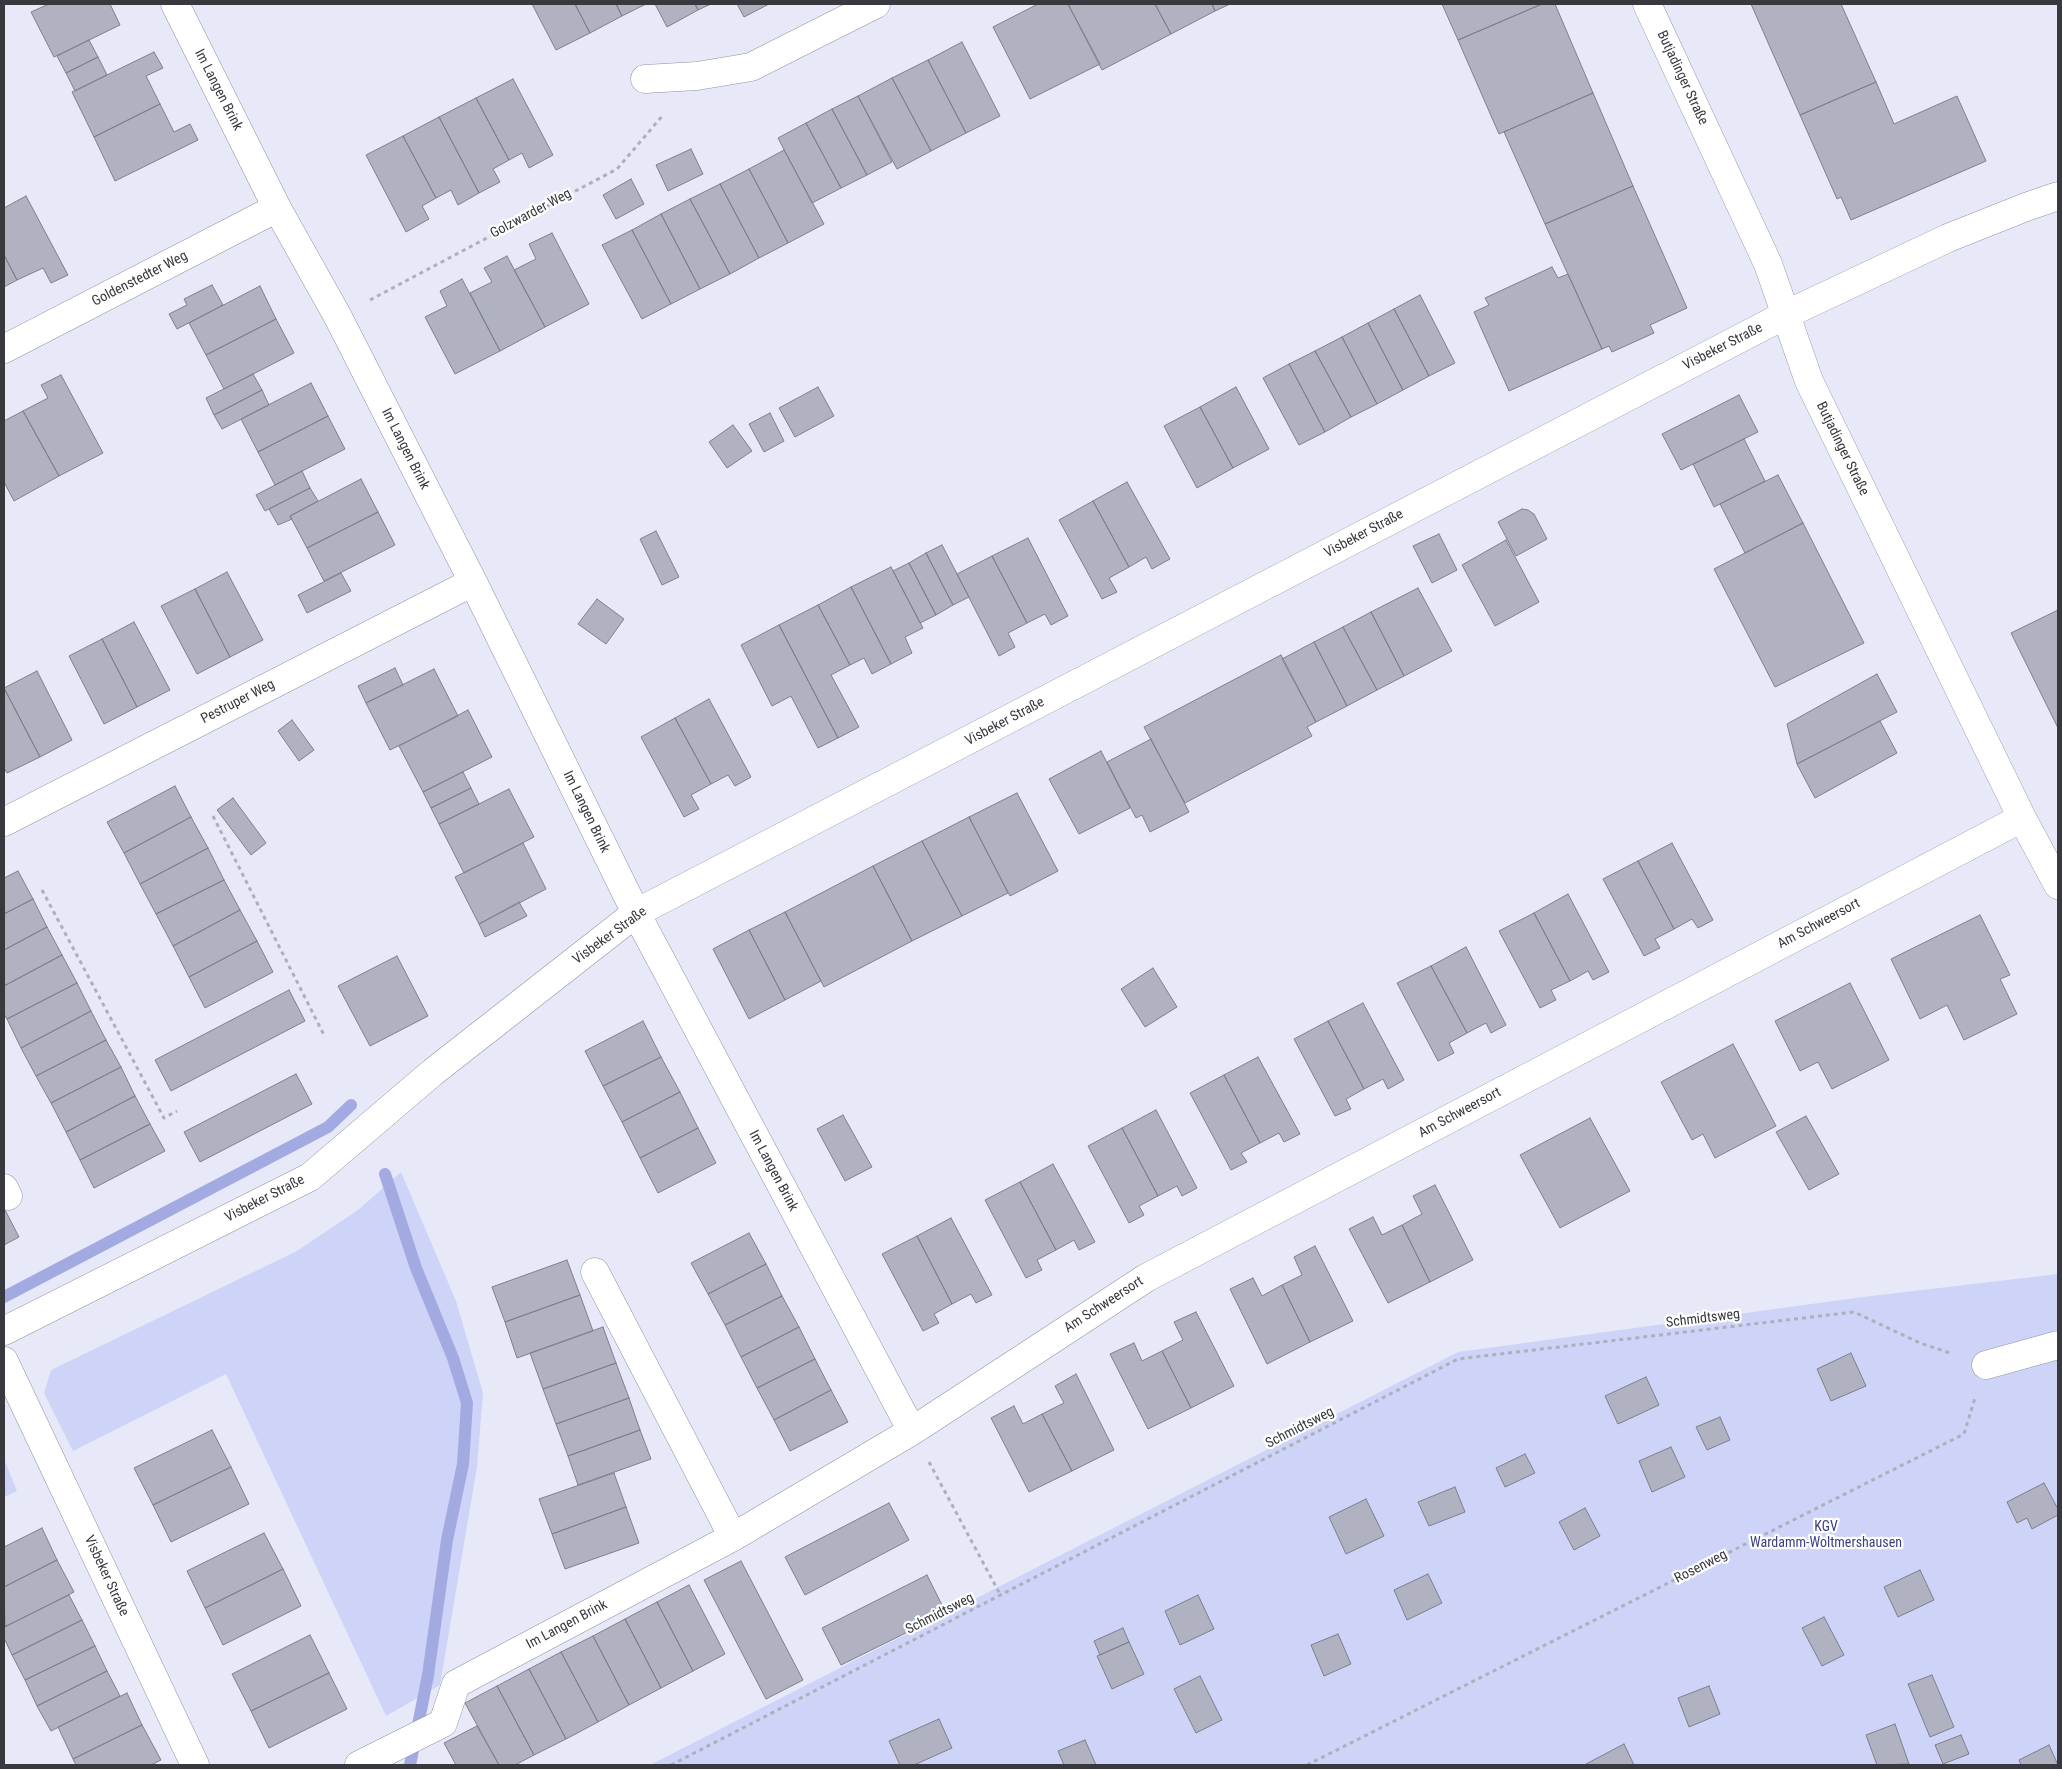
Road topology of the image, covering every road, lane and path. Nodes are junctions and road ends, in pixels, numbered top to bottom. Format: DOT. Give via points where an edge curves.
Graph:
graph roads {
  1 [pos="175,4"];
  2 [pos="876,4"];
  3 [pos="1648,4"];
  4 [pos="697,76"];
  5 [pos="645,79"];
  6 [pos="2058,196"];
  7 [pos="277,208"];
  8 [pos="1786,315"];
  9 [pos="338,317"];
  10 [pos="4,350"];
  11 [pos="473,582"];
  12 [pos="212,816"];
  13 [pos="2022,818"];
  14 [pos="4,822"];
  15 [pos="2058,885"];
  16 [pos="42,890"];
  17 [pos="636,914"];
  18 [pos="324,1035"];
  19 [pos="177,1111"];
  20 [pos="595,1272"];
  21 [pos="4,1331"];
  22 [pos="2058,1345"];
  23 [pos="4,1361"];
  24 [pos="1986,1366"];
  25 [pos="912,1431"];
  26 [pos="733,1536"];
  27 [pos="1001,1596"];
  28 [pos="361,1764"];
  29 [pos="196,1765"];
  30 [pos="671,1765"];
  31 [pos="1307,1765"];
  1 -- 7 [label="street, Im Langen Brink"];
  2 -- 4 [label="street" via="751,66"];
  3 -- 8 [label="street, Butjadinger Straße" via="1768,264"];
  4 -- 5 [label="street"];
  4 -- 9 [label="path, Golzwarder Weg" via="617,169"];
  6 -- 8 [label="street, Visbeker Straße" via="1948,238"];
  7 -- 9 [label="street, Im Langen Brink"];
  7 -- 10 [label="street, Goldenstedter Weg"];
  8 -- 13 [label="street, Butjadinger Straße" via="1809,381"];
  8 -- 17 [label="street, Visbeker Straße"];
  9 -- 11 [label="street, Im Langen Brink"];
  11 -- 14 [label="street, Pestruper Weg"];
  11 -- 17 [label="street, Im Langen Brink"];
  12 -- 18 [label="path"];
  13 -- 15 [label="street, Butjadinger Straße"];
  13 -- 25 [label="street, Am Schweersort" via="1146,1278"];
  16 -- 19 [label="path" via="164,1118"];
  17 -- 21 [label="street, Visbeker Straße" via="433,1072 310,1177"];
  17 -- 25 [label="street, Im Langen Brink"];
  20 -- 26 [label="street"];
  22 -- 24 [label="street"];
  23 -- 29 [label="street, Visbeker Straße"];
  24 -- 27 [label="path, Schmidtsweg" via="1920,1342 1854,1312 1458,1359"];
  24 -- 31 [label="path, Rosenweg" via="1964,1434"];
  25 -- 26 [label="street, Im Langen Brink"];
  25 -- 27 [label="path"];
  26 -- 28 [label="street, Im Langen Brink" via="456,1684 443,1723"];
  27 -- 30 [label="path, Schmidtsweg"];
}
